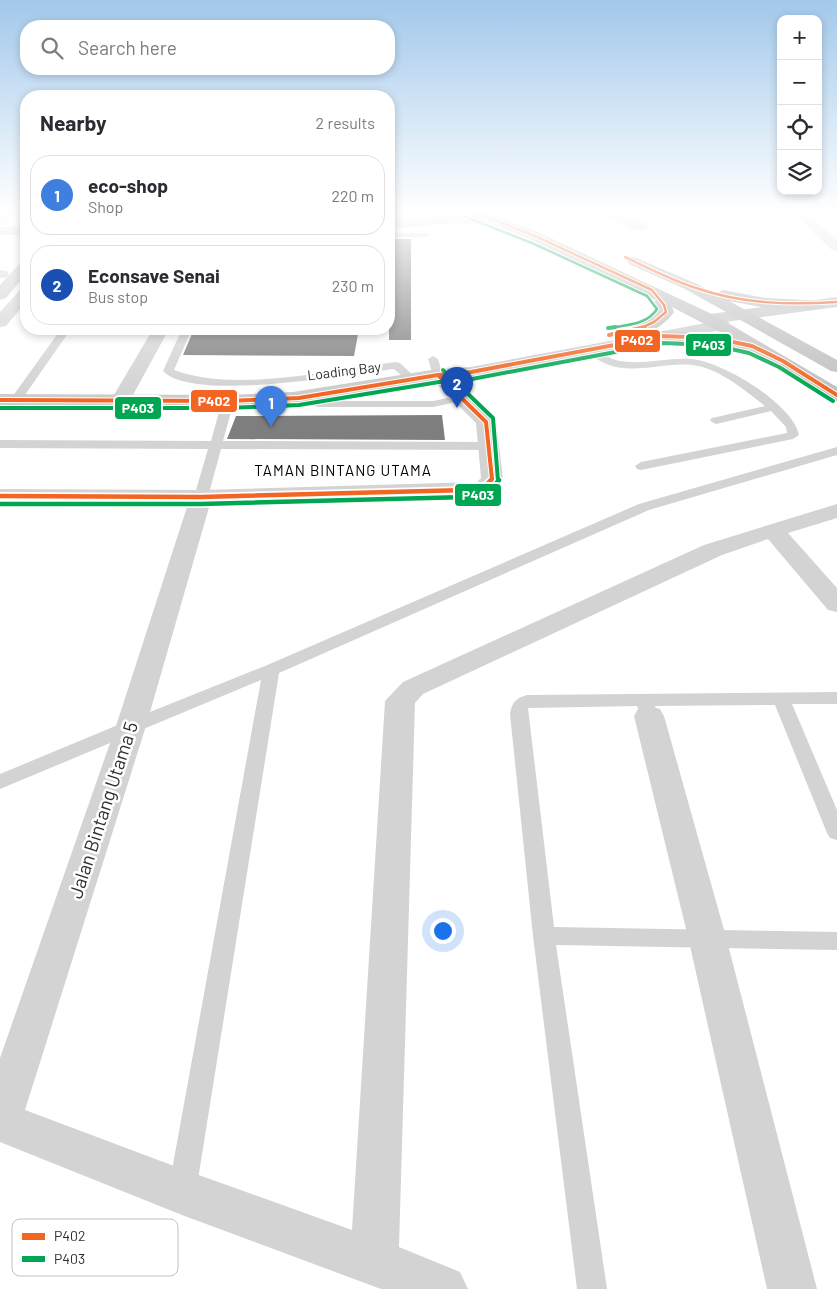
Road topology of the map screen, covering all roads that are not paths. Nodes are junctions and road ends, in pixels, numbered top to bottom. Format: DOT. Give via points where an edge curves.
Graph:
graph roads {
  1 [pos="607,270"];
  2 [pos="654,270"];
  3 [pos="20,272"];
  4 [pos="690,286"];
  5 [pos="652,290"];
  6 [pos="0,295"];
  7 [pos="20,302"];
  8 [pos="829,307"];
  9 [pos="747,317"];
  10 [pos="0,322"];
  11 [pos="716,322"];
  12 [pos="631,330"];
  13 [pos="61,335"];
  14 [pos="158,335"];
  15 [pos="184,335"];
  16 [pos="662,336"];
  17 [pos="590,350"];
  18 [pos="763,350"];
  19 [pos="809,350"];
  20 [pos="436,367"];
  21 [pos="837,367"];
  22 [pos="412,379"];
  23 [pos="837,396"];
  24 [pos="293,398"];
  25 [pos="462,398"];
  26 [pos="8,400"];
  27 [pos="121,400"];
  28 [pos="228,401"];
  29 [pos="775,407"];
  30 [pos="716,420"];
  31 [pos="0,444"];
  32 [pos="216,444"];
  33 [pos="489,446"];
  34 [pos="837,451"];
  35 [pos="640,466"];
  36 [pos="0,496"];
  37 [pos="201,497"];
  38 [pos="837,511"];
  39 [pos="773,530"];
  40 [pos="837,604"];
  41 [pos="271,670"];
  42 [pos="837,698"];
  43 [pos="781,699"];
  44 [pos="646,709"];
  45 [pos="131,726"];
  46 [pos="0,782"];
  47 [pos="837,833"];
  48 [pos="544,936"];
  49 [pos="707,938"];
  50 [pos="837,941"];
  51 [pos="0,1121"];
  52 [pos="182,1192"];
  53 [pos="374,1262"];
  54 [pos="443,1289"];
  55 [pos="592,1289"];
  56 [pos="792,1289"];
  1 -- 5 [label="highway"];
  2 -- 4 [label="highway"];
  3 -- 6 [label="street"];
  4 -- 8 [label="highway" via="766,303"];
  4 -- 9 [label="highway"];
  5 -- 11 [label="highway"];
  5 -- 12 [label="highway" via="666,312 653,324"];
  7 -- 10 [label="street"];
  8 -- 9 [label="main road"];
  8 -- 19 [label="highway" via="801,326 797,335"];
  9 -- 11 [label="main road"];
  9 -- 19 [label="highway"];
  11 -- 12 [label="street"];
  11 -- 16 [label="street"];
  11 -- 18 [label="highway"];
  12 -- 20 [label="street" via="463,365"];
  13 -- 26 [label="lane"];
  14 -- 27 [label="street"];
  15 -- 22 [label="lane, Loading Bay" via="168,371 195,380 251,382 396,365"];
  16 -- 17 [label="street"];
  16 -- 18 [label="highway" via="716,339"];
  17 -- 20 [label="street" via="471,372"];
  17 -- 29 [label="lane" via="606,360 622,364 702,363"];
  18 -- 23 [label="highway"];
  19 -- 21 [label="highway"];
  20 -- 22 [label="street"];
  20 -- 25 [label="street"];
  22 -- 24 [label="street"];
  24 -- 25 [label="lane" via="319,404 433,404"];
  24 -- 28 [label="street"];
  25 -- 33 [label="street" via="486,422"];
  26 -- 27 [label="street"];
  27 -- 28 [label="street"];
  28 -- 32 [label="lane"];
  29 -- 30 [label="lane"];
  29 -- 35 [label="lane" via="792,425 793,435"];
  31 -- 32 [label="lane"];
  32 -- 33 [label="lane"];
  32 -- 37 [label="lane"];
  33 -- 37 [label="street" via="492,479 484,486 467,490"];
  34 -- 41 [label="lane" via="644,507"];
  36 -- 37 [label="street"];
  37 -- 45 [label="street, Jalan Bintang Utama 5"];
  38 -- 39 [label="street"];
  39 -- 40 [label="street"];
  39 -- 53 [label="street" via="713,550 413,688 400,701"];
  41 -- 45 [label="lane"];
  41 -- 52 [label="lane"];
  42 -- 43 [label="lane"];
  43 -- 44 [label="lane"];
  43 -- 47 [label="lane"];
  44 -- 48 [label="lane" via="618,700 527,701 520,705"];
  44 -- 49 [label="street"];
  45 -- 46 [label="lane"];
  45 -- 51 [label="street, Jalan Bintang Utama 5"];
  48 -- 49 [label="lane"];
  48 -- 55 [label="lane"];
  49 -- 50 [label="lane"];
  49 -- 56 [label="street"];
  51 -- 52 [label="street"];
  52 -- 53 [label="street"];
  53 -- 54 [label="street"];
}
